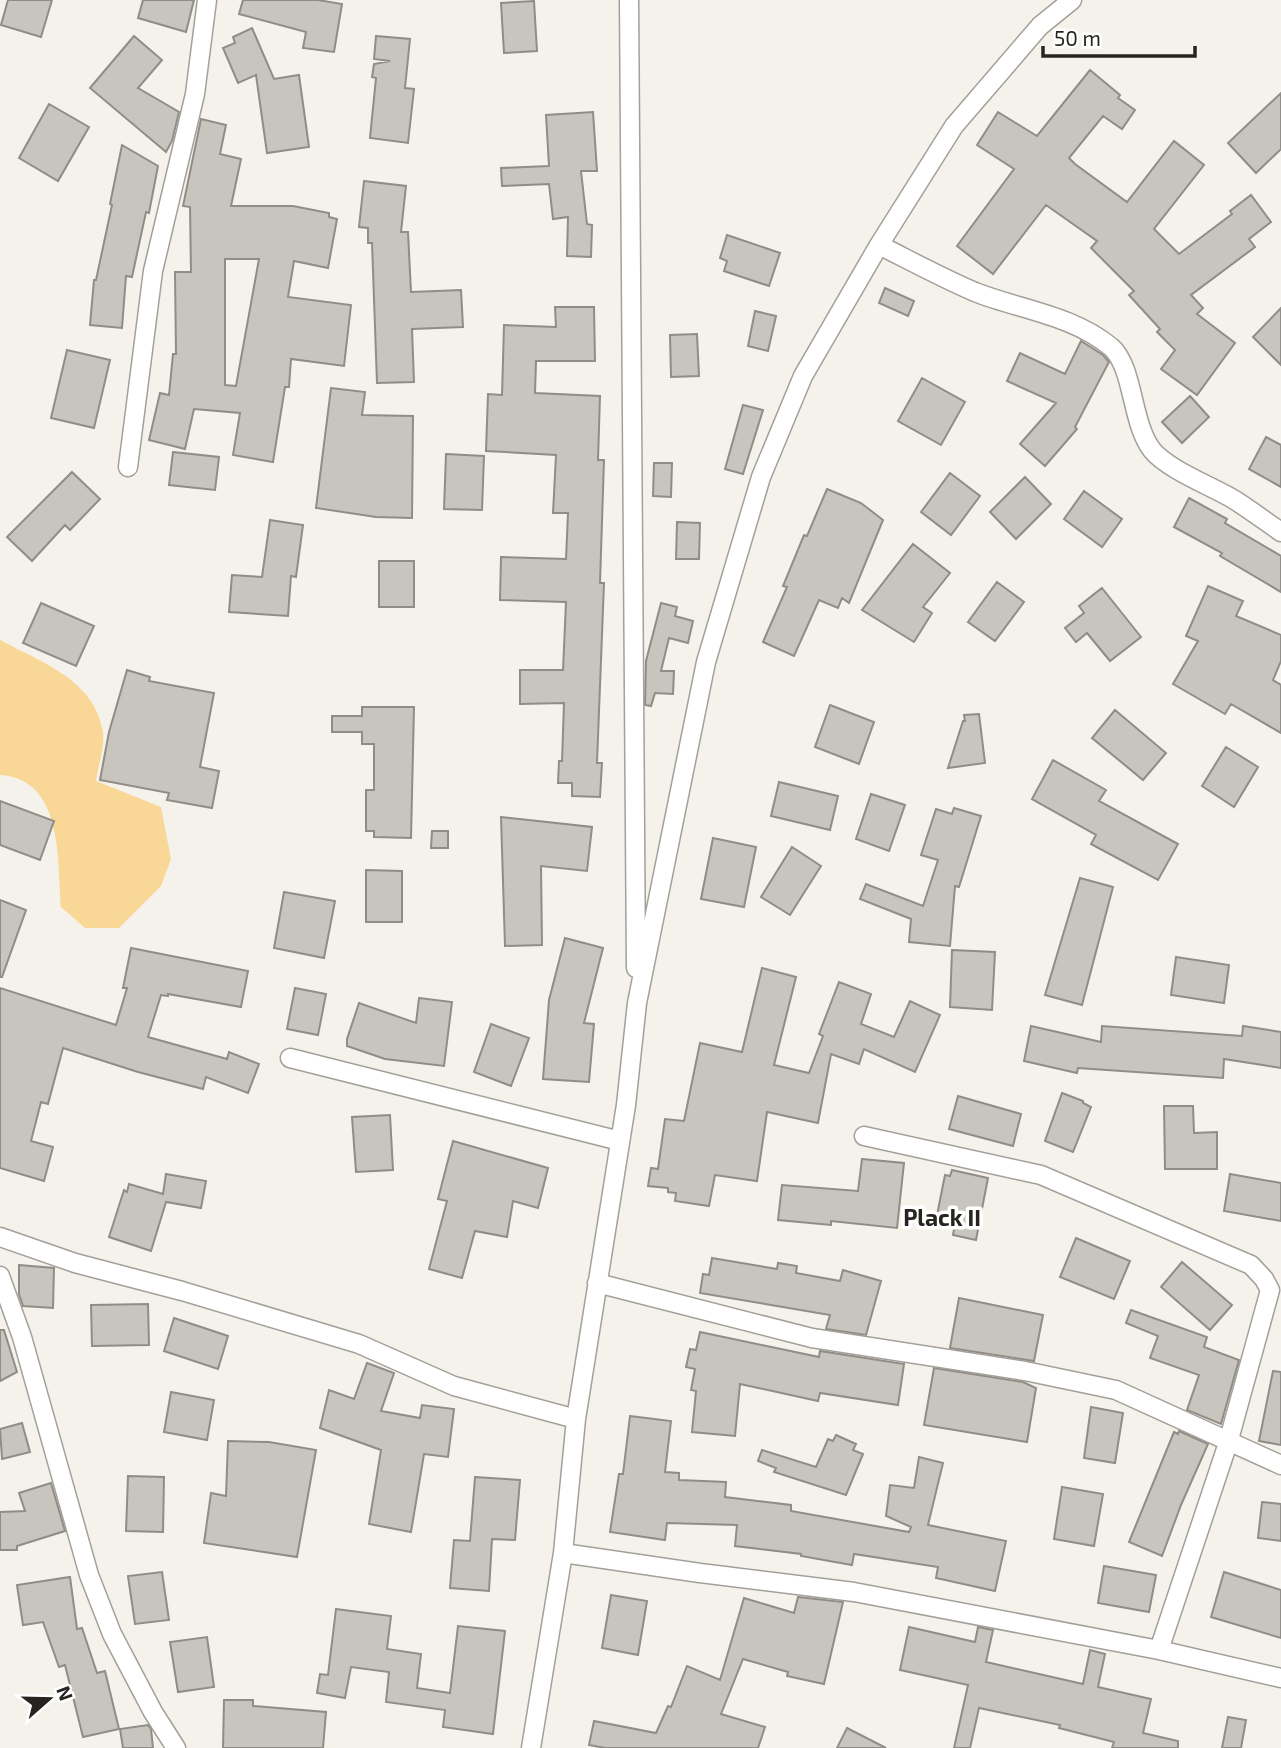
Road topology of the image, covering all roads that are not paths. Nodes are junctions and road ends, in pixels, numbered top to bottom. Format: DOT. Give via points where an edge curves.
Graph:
graph roads {
  1 [pos="207,0"];
  2 [pos="629,0"];
  3 [pos="1072,0"];
  4 [pos="879,245"];
  5 [pos="128,467"];
  6 [pos="1281,532"];
  7 [pos="636,1003"];
  8 [pos="290,1058"];
  9 [pos="864,1136"];
  10 [pos="620,1141"];
  11 [pos="0,1237"];
  12 [pos="0,1276"];
  13 [pos="597,1283"];
  14 [pos="576,1419"];
  15 [pos="1228,1443"];
  16 [pos="1281,1465"];
  17 [pos="563,1553"];
  18 [pos="1158,1650"];
  19 [pos="1281,1678"];
  20 [pos="176,1748"];
  21 [pos="531,1748"];
  1 -- 5 [label="street" via="195,94 153,271"];
  2 -- 7 [label="street"];
  3 -- 4 [label="street" via="1040,26 954,126"];
  4 -- 6 [label="street" via="975,292 1073,323 1115,350 1143,436 1153,452"];
  4 -- 7 [label="street" via="803,376 761,477 706,662"];
  7 -- 10 [label="street"];
  8 -- 10 [label="street"];
  9 -- 15 [label="street" via="1041,1175 1251,1265 1270,1290"];
  10 -- 13 [label="street"];
  11 -- 14 [label="street" via="359,1344 454,1386"];
  12 -- 20 [label="street" via="22,1337 89,1574 112,1634"];
  13 -- 14 [label="street"];
  13 -- 15 [label="street" via="812,1338 1116,1390"];
  14 -- 17 [label="street"];
  15 -- 16 [label="street"];
  15 -- 18 [label="street"];
  17 -- 18 [label="street" via="854,1592"];
  17 -- 21 [label="street"];
  18 -- 19 [label="street"];
}
